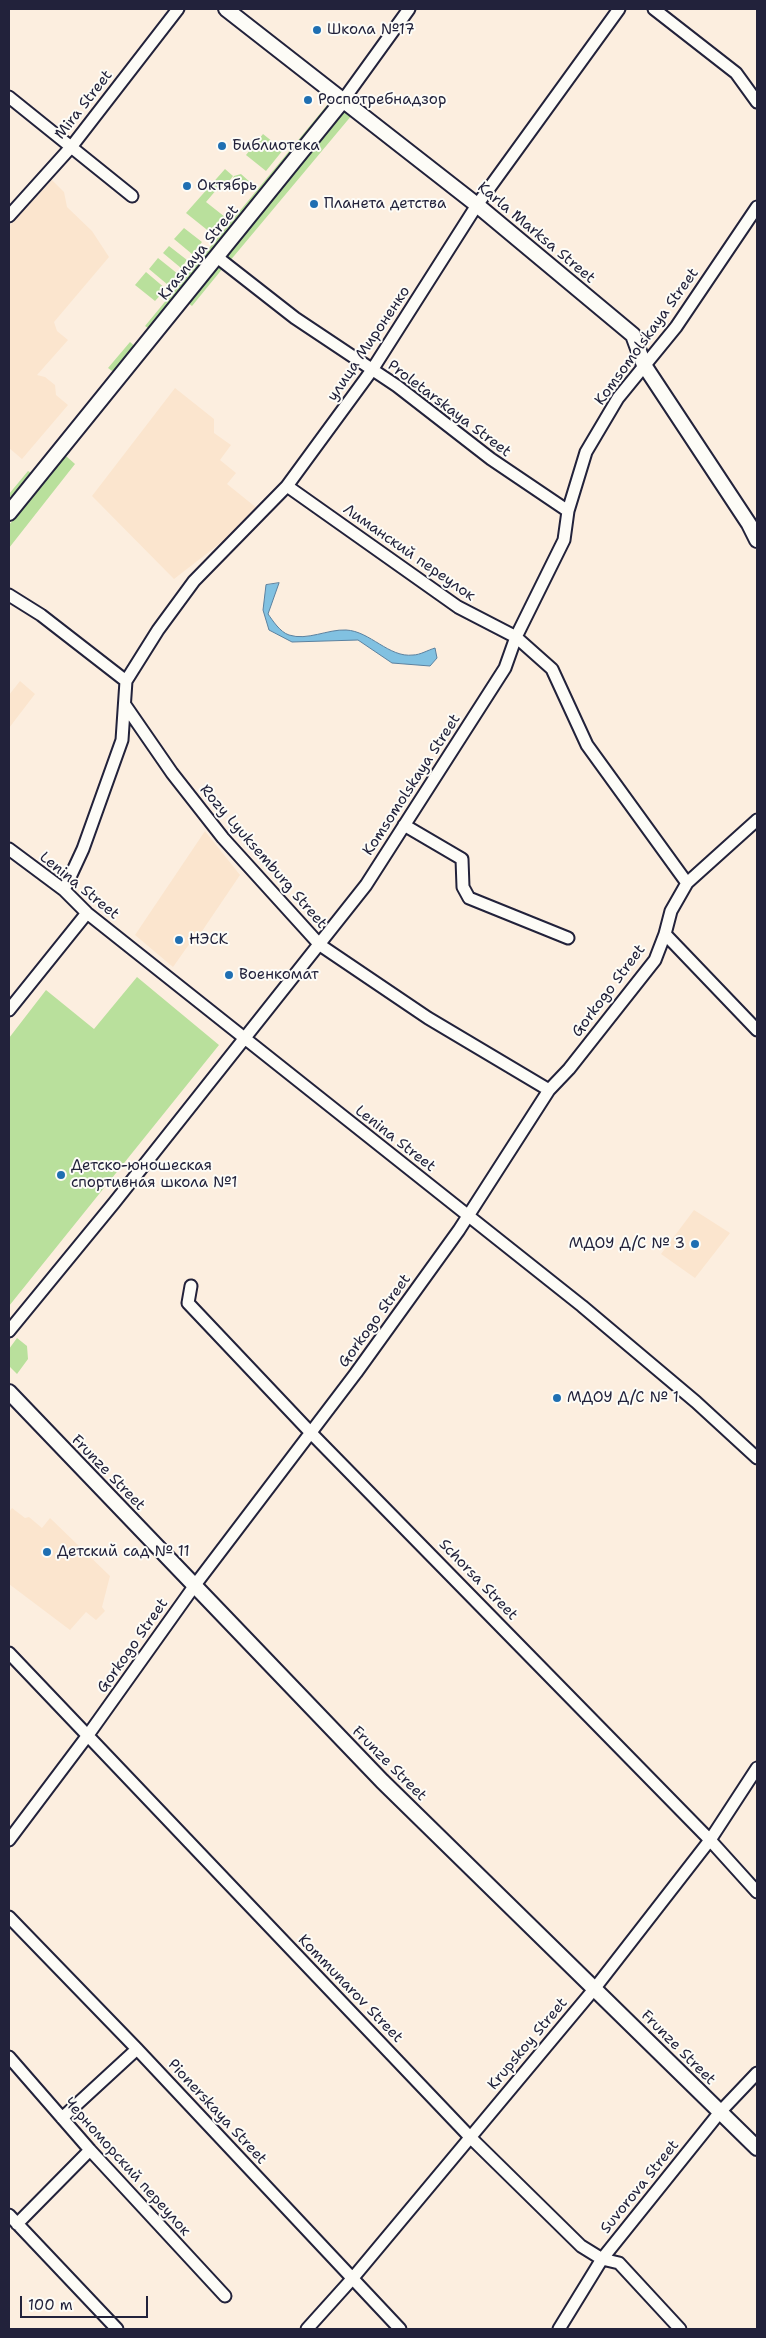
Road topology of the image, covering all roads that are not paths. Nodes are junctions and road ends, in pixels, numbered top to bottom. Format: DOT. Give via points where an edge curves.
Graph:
graph roads {
  1 [pos="178,9"];
  2 [pos="226,9"];
  3 [pos="409,9"];
  4 [pos="619,9"];
  5 [pos="654,9"];
  6 [pos="9,97"];
  7 [pos="344,99"];
  8 [pos="757,102"];
  9 [pos="72,146"];
  10 [pos="132,196"];
  11 [pos="477,205"];
  12 [pos="757,207"];
  13 [pos="9,216"];
  14 [pos="217,257"];
  15 [pos="644,365"];
  16 [pos="372,370"];
  17 [pos="287,486"];
  18 [pos="568,511"];
  19 [pos="9,512"];
  20 [pos="753,520"];
  21 [pos="757,540"];
  22 [pos="9,595"];
  23 [pos="516,637"];
  24 [pos="126,681"];
  25 [pos="125,704"];
  26 [pos="757,820"];
  27 [pos="404,825"];
  28 [pos="9,849"];
  29 [pos="687,883"];
  30 [pos="64,890"];
  31 [pos="87,913"];
  32 [pos="665,934"];
  33 [pos="568,938"];
  34 [pos="320,945"];
  35 [pos="9,1010"];
  36 [pos="757,1030"];
  37 [pos="243,1038"];
  38 [pos="549,1090"];
  39 [pos="467,1215"];
  40 [pos="190,1286"];
  41 [pos="9,1331"];
  42 [pos="9,1392"];
  43 [pos="312,1434"];
  44 [pos="757,1458"];
  45 [pos="195,1585"];
  46 [pos="9,1653"];
  47 [pos="88,1735"];
  48 [pos="757,1768"];
  49 [pos="9,1840"];
  50 [pos="710,1840"];
  51 [pos="757,1892"];
  52 [pos="9,1917"];
  53 [pos="595,1988"];
  54 [pos="137,2049"];
  55 [pos="9,2057"];
  56 [pos="757,2073"];
  57 [pos="720,2112"];
  58 [pos="62,2118"];
  59 [pos="470,2136"];
  60 [pos="757,2148"];
  61 [pos="90,2150"];
  62 [pos="13,2219"];
  63 [pos="602,2259"];
  64 [pos="352,2279"];
  65 [pos="225,2296"];
  66 [pos="118,2329"];
  67 [pos="307,2329"];
  68 [pos="400,2329"];
  69 [pos="559,2329"];
  70 [pos="680,2329"];
  1 -- 9 [label="street, Mira Street"];
  2 -- 7 [label="main road, Karla Marksa Street"];
  3 -- 7 [label="street, Krasnaya Street"];
  4 -- 11 [label="street, улица Мироненко"];
  5 -- 8 [label="street" via="736,74"];
  6 -- 9 [label="street"];
  7 -- 11 [label="main road, Karla Marksa Street"];
  7 -- 14 [label="main road, Krasnaya Street"];
  9 -- 10 [label="street"];
  9 -- 13 [label="street, Mira Street"];
  11 -- 15 [label="main road, Karla Marksa Street" via="633,335"];
  11 -- 16 [label="street, улица Мироненко"];
  12 -- 15 [label="street, Komsomolskaya Street" via="676,327"];
  14 -- 16 [label="street, Proletarskaya Street" via="295,318"];
  14 -- 19 [label="main road, Krasnaya Street"];
  15 -- 18 [label="street, Komsomolskaya Street" via="618,398 586,452"];
  15 -- 20 [label="main road, Karla Marksa Street"];
  16 -- 17 [label="street, улица Мироненко"];
  16 -- 18 [label="street, Proletarskaya Street" via="422,404 491,459"];
  17 -- 23 [label="street, Лиманский переулок" via="458,607"];
  17 -- 24 [label="street, улица Мироненко" via="194,581"];
  18 -- 23 [label="street, Komsomolskaya Street" via="564,540"];
  20 -- 21 [label="main road, Karla Marksa Street"];
  22 -- 24 [label="street" via="41,615"];
  23 -- 27 [label="street, Komsomolskaya Street" via="505,668"];
  23 -- 29 [label="street, Лиманский переулок" via="552,669 587,745"];
  24 -- 25 [label="street"];
  25 -- 30 [label="street" via="122,740 83,849"];
  25 -- 34 [label="street, Rozy Lyuksemburg Street" via="223,838"];
  26 -- 29 [label="street, Gorkogo Street"];
  27 -- 33 [label="street" via="462,859 463,887 469,898"];
  27 -- 34 [label="street, Komsomolskaya Street" via="366,885"];
  28 -- 30 [label="street, Lenina Street"];
  29 -- 32 [label="street, Gorkogo Street" via="671,911"];
  30 -- 31 [label="street, Lenina Street"];
  31 -- 35 [label="street"];
  31 -- 37 [label="street, Lenina Street"];
  32 -- 36 [label="street"];
  32 -- 38 [label="street, Gorkogo Street" via="655,960"];
  34 -- 37 [label="street, Komsomolskaya Street"];
  34 -- 38 [label="street, Rozy Lyuksemburg Street" via="428,1018"];
  37 -- 39 [label="street, Lenina Street"];
  37 -- 41 [label="street, Komsomolskaya Street"];
  38 -- 39 [label="street, Gorkogo Street"];
  39 -- 43 [label="street, Gorkogo Street"];
  39 -- 44 [label="street, Lenina Street" via="588,1311"];
  40 -- 43 [label="street, Schorsa Street" via="188,1303"];
  42 -- 45 [label="main road, Frunze Street"];
  43 -- 45 [label="street, Gorkogo Street"];
  43 -- 50 [label="street, Schorsa Street"];
  45 -- 47 [label="street, Gorkogo Street"];
  45 -- 53 [label="main road, Frunze Street" via="382,1781"];
  46 -- 47 [label="street, Kommunarov Street"];
  47 -- 49 [label="street, Gorkogo Street"];
  47 -- 59 [label="street, Kommunarov Street"];
  48 -- 50 [label="street, Krupskoy Street"];
  50 -- 51 [label="street, Schorsa Street"];
  50 -- 53 [label="street, Krupskoy Street"];
  52 -- 54 [label="street, Pionerskaya Street"];
  53 -- 57 [label="main road, Frunze Street"];
  53 -- 59 [label="street, Krupskoy Street"];
  54 -- 58 [label="street"];
  54 -- 64 [label="street, Pionerskaya Street"];
  55 -- 58 [label="street, Черноморский переулок"];
  56 -- 57 [label="street, Suvorova Street"];
  57 -- 60 [label="main road, Frunze Street"];
  57 -- 63 [label="street, Suvorova Street"];
  58 -- 61 [label="street, Черноморский переулок"];
  59 -- 63 [label="street, Kommunarov Street" via="581,2246"];
  59 -- 64 [label="street, Krupskoy Street"];
  61 -- 62 [label="street"];
  61 -- 65 [label="street, Черноморский переулок"];
  62 -- 66 [label="street"];
  63 -- 69 [label="street, Suvorova Street"];
  63 -- 70 [label="street, Kommunarov Street" via="619,2263"];
  64 -- 67 [label="street, Krupskoy Street"];
  64 -- 68 [label="street, Pionerskaya Street"];
}
